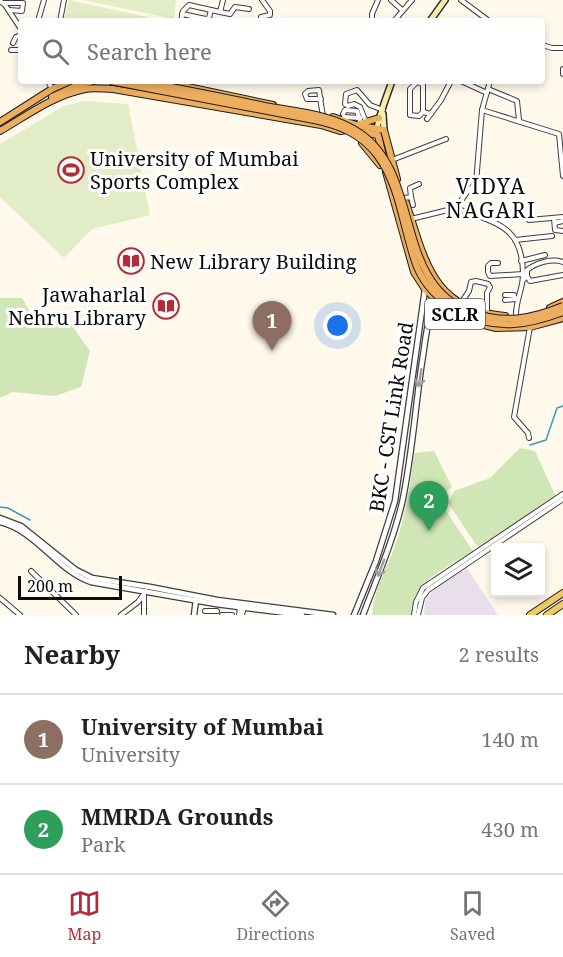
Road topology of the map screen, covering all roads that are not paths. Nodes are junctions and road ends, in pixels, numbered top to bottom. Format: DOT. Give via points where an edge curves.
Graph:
graph roads {
  1 [pos="44,0"];
  2 [pos="64,0"];
  3 [pos="223,0"];
  4 [pos="262,0"];
  5 [pos="378,0"];
  6 [pos="391,0"];
  7 [pos="412,0"];
  8 [pos="445,0"];
  9 [pos="461,0"];
  10 [pos="473,0"];
  11 [pos="2,2"];
  12 [pos="469,6"];
  13 [pos="249,9"];
  14 [pos="9,10"];
  15 [pos="211,10"];
  16 [pos="402,10"];
  17 [pos="220,12"];
  18 [pos="182,14"];
  19 [pos="261,17"];
  20 [pos="39,18"];
  21 [pos="61,18"];
  22 [pos="181,18"];
  23 [pos="192,18"];
  24 [pos="208,18"];
  25 [pos="372,18"];
  26 [pos="396,18"];
  27 [pos="432,18"];
  28 [pos="481,18"];
  29 [pos="18,24"];
  30 [pos="18,37"];
  31 [pos="14,43"];
  32 [pos="545,46"];
  33 [pos="563,48"];
  34 [pos="11,50"];
  35 [pos="18,50"];
  36 [pos="563,69"];
  37 [pos="563,74"];
  38 [pos="50,84"];
  39 [pos="63,84"];
  40 [pos="84,84"];
  41 [pos="126,84"];
  42 [pos="155,84"];
  43 [pos="177,84"];
  44 [pos="391,84"];
  45 [pos="415,84"];
  46 [pos="423,84"];
  47 [pos="449,84"];
  48 [pos="469,84"];
  49 [pos="489,84"];
  50 [pos="52,89"];
  51 [pos="210,91"];
  52 [pos="487,91"];
  53 [pos="321,99"];
  54 [pos="207,105"];
  55 [pos="482,110"];
  56 [pos="423,112"];
  57 [pos="382,114"];
  58 [pos="431,114"];
  59 [pos="322,115"];
  60 [pos="343,117"];
  61 [pos="427,119"];
  62 [pos="519,120"];
  63 [pos="0,122"];
  64 [pos="359,124"];
  65 [pos="0,129"];
  66 [pos="339,131"];
  67 [pos="381,133"];
  68 [pos="446,139"];
  69 [pos="383,158"];
  70 [pos="563,159"];
  71 [pos="391,160"];
  72 [pos="563,170"];
  73 [pos="563,176"];
  74 [pos="387,179"];
  75 [pos="419,184"];
  76 [pos="408,198"];
  77 [pos="413,205"];
  78 [pos="456,208"];
  79 [pos="554,218"];
  80 [pos="411,219"];
  81 [pos="563,219"];
  82 [pos="529,220"];
  83 [pos="398,221"];
  84 [pos="555,224"];
  85 [pos="563,231"];
  86 [pos="552,237"];
  87 [pos="515,240"];
  88 [pos="545,255"];
  89 [pos="521,261"];
  90 [pos="563,262"];
  91 [pos="498,263"];
  92 [pos="525,275"];
  93 [pos="563,275"];
  94 [pos="425,289"];
  95 [pos="505,298"];
  96 [pos="516,299"];
  97 [pos="436,301"];
  98 [pos="461,303"];
  99 [pos="563,304"];
  100 [pos="487,313"];
  101 [pos="499,315"];
  102 [pos="563,315"];
  103 [pos="516,317"];
  104 [pos="530,327"];
  105 [pos="496,328"];
  106 [pos="416,351"];
  107 [pos="424,352"];
  108 [pos="409,400"];
  109 [pos="417,400"];
  110 [pos="529,438"];
  111 [pos="563,494"];
  112 [pos="563,499"];
  113 [pos="391,513"];
  114 [pos="398,515"];
  115 [pos="0,520"];
  116 [pos="381,548"];
  117 [pos="388,550"];
  118 [pos="31,571"];
  119 [pos="148,588"];
  120 [pos="563,593"];
  121 [pos="144,596"];
  122 [pos="0,598"];
  123 [pos="197,598"];
  124 [pos="218,604"];
  125 [pos="563,604"];
  126 [pos="242,607"];
  127 [pos="205,611"];
  128 [pos="217,613"];
  129 [pos="325,614"];
  130 [pos="20,615"];
  131 [pos="76,615"];
  132 [pos="121,615"];
  133 [pos="144,615"];
  134 [pos="194,615"];
  135 [pos="222,615"];
  136 [pos="232,615"];
  137 [pos="240,615"];
  138 [pos="302,615"];
  139 [pos="333,615"];
  140 [pos="354,615"];
  141 [pos="363,615"];
  142 [pos="416,615"];
  143 [pos="530,615"];
  144 [pos="547,615"];
  1 -- 20 [label="street"];
  2 -- 21 [label="street"];
  3 -- 17 [label="street"];
  4 -- 19 [label="street" via="270,15"];
  5 -- 25 [label="street"];
  6 -- 16 [label="street"];
  7 -- 16 [label="street"];
  8 -- 27 [label="main road"];
  9 -- 12 [label="street"];
  10 -- 12 [label="street"];
  11 -- 14 [label="street"];
  11 -- 14 [label="street" via="23,3 22,11"];
  12 -- 28 [label="street"];
  13 -- 17 [label="street" via="235,7 230,14"];
  14 -- 29 [label="street"];
  15 -- 17 [label="street"];
  15 -- 18 [label="street" via="189,5"];
  15 -- 24 [label="street"];
  16 -- 26 [label="street"];
  18 -- 22 [label="street"];
  18 -- 23 [label="street"];
  30 -- 31 [label="street"];
  32 -- 33 [label="street"];
  34 -- 35 [label="street"];
  36 -- 37 [label="street"];
  38 -- 50 [label="street"];
  39 -- 50 [label="highway"];
  40 -- 65 [label="highway" via="63,91"];
  41 -- 102 [label="highway, bridge" via="345,129 368,145 386,169 418,268 446,303 461,313 499,324"];
  42 -- 99 [label="highway, bridge" via="347,125 371,142 390,167 422,266 448,299 463,309 500,320 530,318"];
  43 -- 51 [label="highway"];
  44 -- 57 [label="main road"];
  45 -- 56 [label="street" via="410,89 410,115"];
  46 -- 56 [label="street"];
  47 -- 58 [label="street"];
  48 -- 52 [label="street"];
  49 -- 52 [label="street"];
  50 -- 63 [label="highway"];
  51 -- 54 [label="highway"];
  51 -- 59 [label="highway"];
  52 -- 55 [label="street"];
  52 -- 62 [label="street" via="517,101"];
  53 -- 59 [label="street"];
  54 -- 65 [label="highway" via="113,89 86,89 58,98"];
  54 -- 66 [label="highway"];
  55 -- 62 [label="street"];
  55 -- 78 [label="street" via="476,183"];
  56 -- 58 [label="street"];
  57 -- 64 [label="highway"];
  57 -- 64 [label="street" via="357,90 345,94 345,104 360,107"];
  57 -- 67 [label="main road"];
  58 -- 61 [label="street"];
  59 -- 60 [label="highway"];
  60 -- 64 [label="highway"];
  60 -- 64 [label="street" via="345,110 357,111"];
  60 -- 66 [label="highway"];
  62 -- 70 [label="street" via="559,134"];
  64 -- 66 [label="highway"];
  64 -- 67 [label="highway"];
  64 -- 69 [label="highway"];
  66 -- 74 [label="highway" via="373,154"];
  67 -- 69 [label="highway, SCLR"];
  67 -- 71 [label="highway, SCLR"];
  68 -- 71 [label="street"];
  69 -- 74 [label="highway, SCLR"];
  70 -- 72 [label="street"];
  71 -- 76 [label="highway, SCLR"];
  72 -- 73 [label="street"];
  74 -- 83 [label="highway, SCLR"];
  75 -- 76 [label="street" via="410,188"];
  76 -- 77 [label="street"];
  76 -- 80 [label="highway, SCLR"];
  78 -- 80 [label="street"];
  78 -- 87 [label="street" via="499,223"];
  79 -- 81 [label="street"];
  79 -- 82 [label="street"];
  79 -- 84 [label="street"];
  80 -- 83 [label="street"];
  80 -- 98 [label="highway, SCLR" via="428,268 446,292"];
  81 -- 84 [label="street"];
  83 -- 94 [label="highway, SCLR" via="414,273"];
  84 -- 85 [label="street" via="557,232"];
  86 -- 87 [label="street"];
  87 -- 89 [label="street"];
  88 -- 89 [label="street"];
  89 -- 92 [label="street"];
  90 -- 92 [label="street" via="534,265"];
  91 -- 92 [label="street" via="488,266 490,276"];
  92 -- 93 [label="street" via="530,281"];
  92 -- 96 [label="street"];
  94 -- 97 [label="highway, SCLR"];
  94 -- 106 [label="street, BKC - CST Link Road"];
  95 -- 96 [label="street"];
  96 -- 103 [label="street"];
  97 -- 105 [label="highway, SCLR" via="462,318"];
  97 -- 107 [label="street, BKC - CST Link Road"];
  98 -- 100 [label="highway, SCLR"];
  98 -- 100 [label="street" via="471,282 488,284"];
  99 -- 103 [label="highway, SCLR"];
  100 -- 101 [label="highway, SCLR"];
  101 -- 103 [label="highway, SCLR"];
  101 -- 105 [label="highway"];
  102 -- 104 [label="highway, SCLR"];
  104 -- 105 [label="highway, SCLR"];
  104 -- 110 [label="street" via="514,417"];
  106 -- 107 [label="street"];
  106 -- 108 [label="street, BKC - CST Link Road"];
  107 -- 109 [label="street, BKC - CST Link Road, one-way"];
  108 -- 109 [label="street"];
  108 -- 113 [label="street, BKC - CST Link Road"];
  109 -- 114 [label="street, BKC - CST Link Road"];
  111 -- 142 [label="street" via="423,588 416,602"];
  112 -- 142 [label="street" via="428,590"];
  113 -- 114 [label="street"];
  113 -- 116 [label="street, BKC - CST Link Road"];
  114 -- 117 [label="street, BKC - CST Link Road"];
  115 -- 119 [label="street" via="32,536 85,580"];
  116 -- 117 [label="street"];
  116 -- 140 [label="street, BKC - CST Link Road"];
  117 -- 141 [label="street, BKC - CST Link Road, one-way"];
  118 -- 131 [label="street"];
  119 -- 121 [label="street"];
  119 -- 123 [label="street"];
  120 -- 143 [label="main road"];
  121 -- 132 [label="street"];
  121 -- 133 [label="street"];
  122 -- 130 [label="street"];
  123 -- 124 [label="street"];
  123 -- 129 [label="street"];
  123 -- 134 [label="street"];
  124 -- 126 [label="street"];
  124 -- 128 [label="street"];
  125 -- 144 [label="main road"];
  126 -- 137 [label="street"];
  126 -- 138 [label="street"];
  127 -- 128 [label="street"];
  129 -- 139 [label="street"];
  135 -- 136 [label="street"];
}
